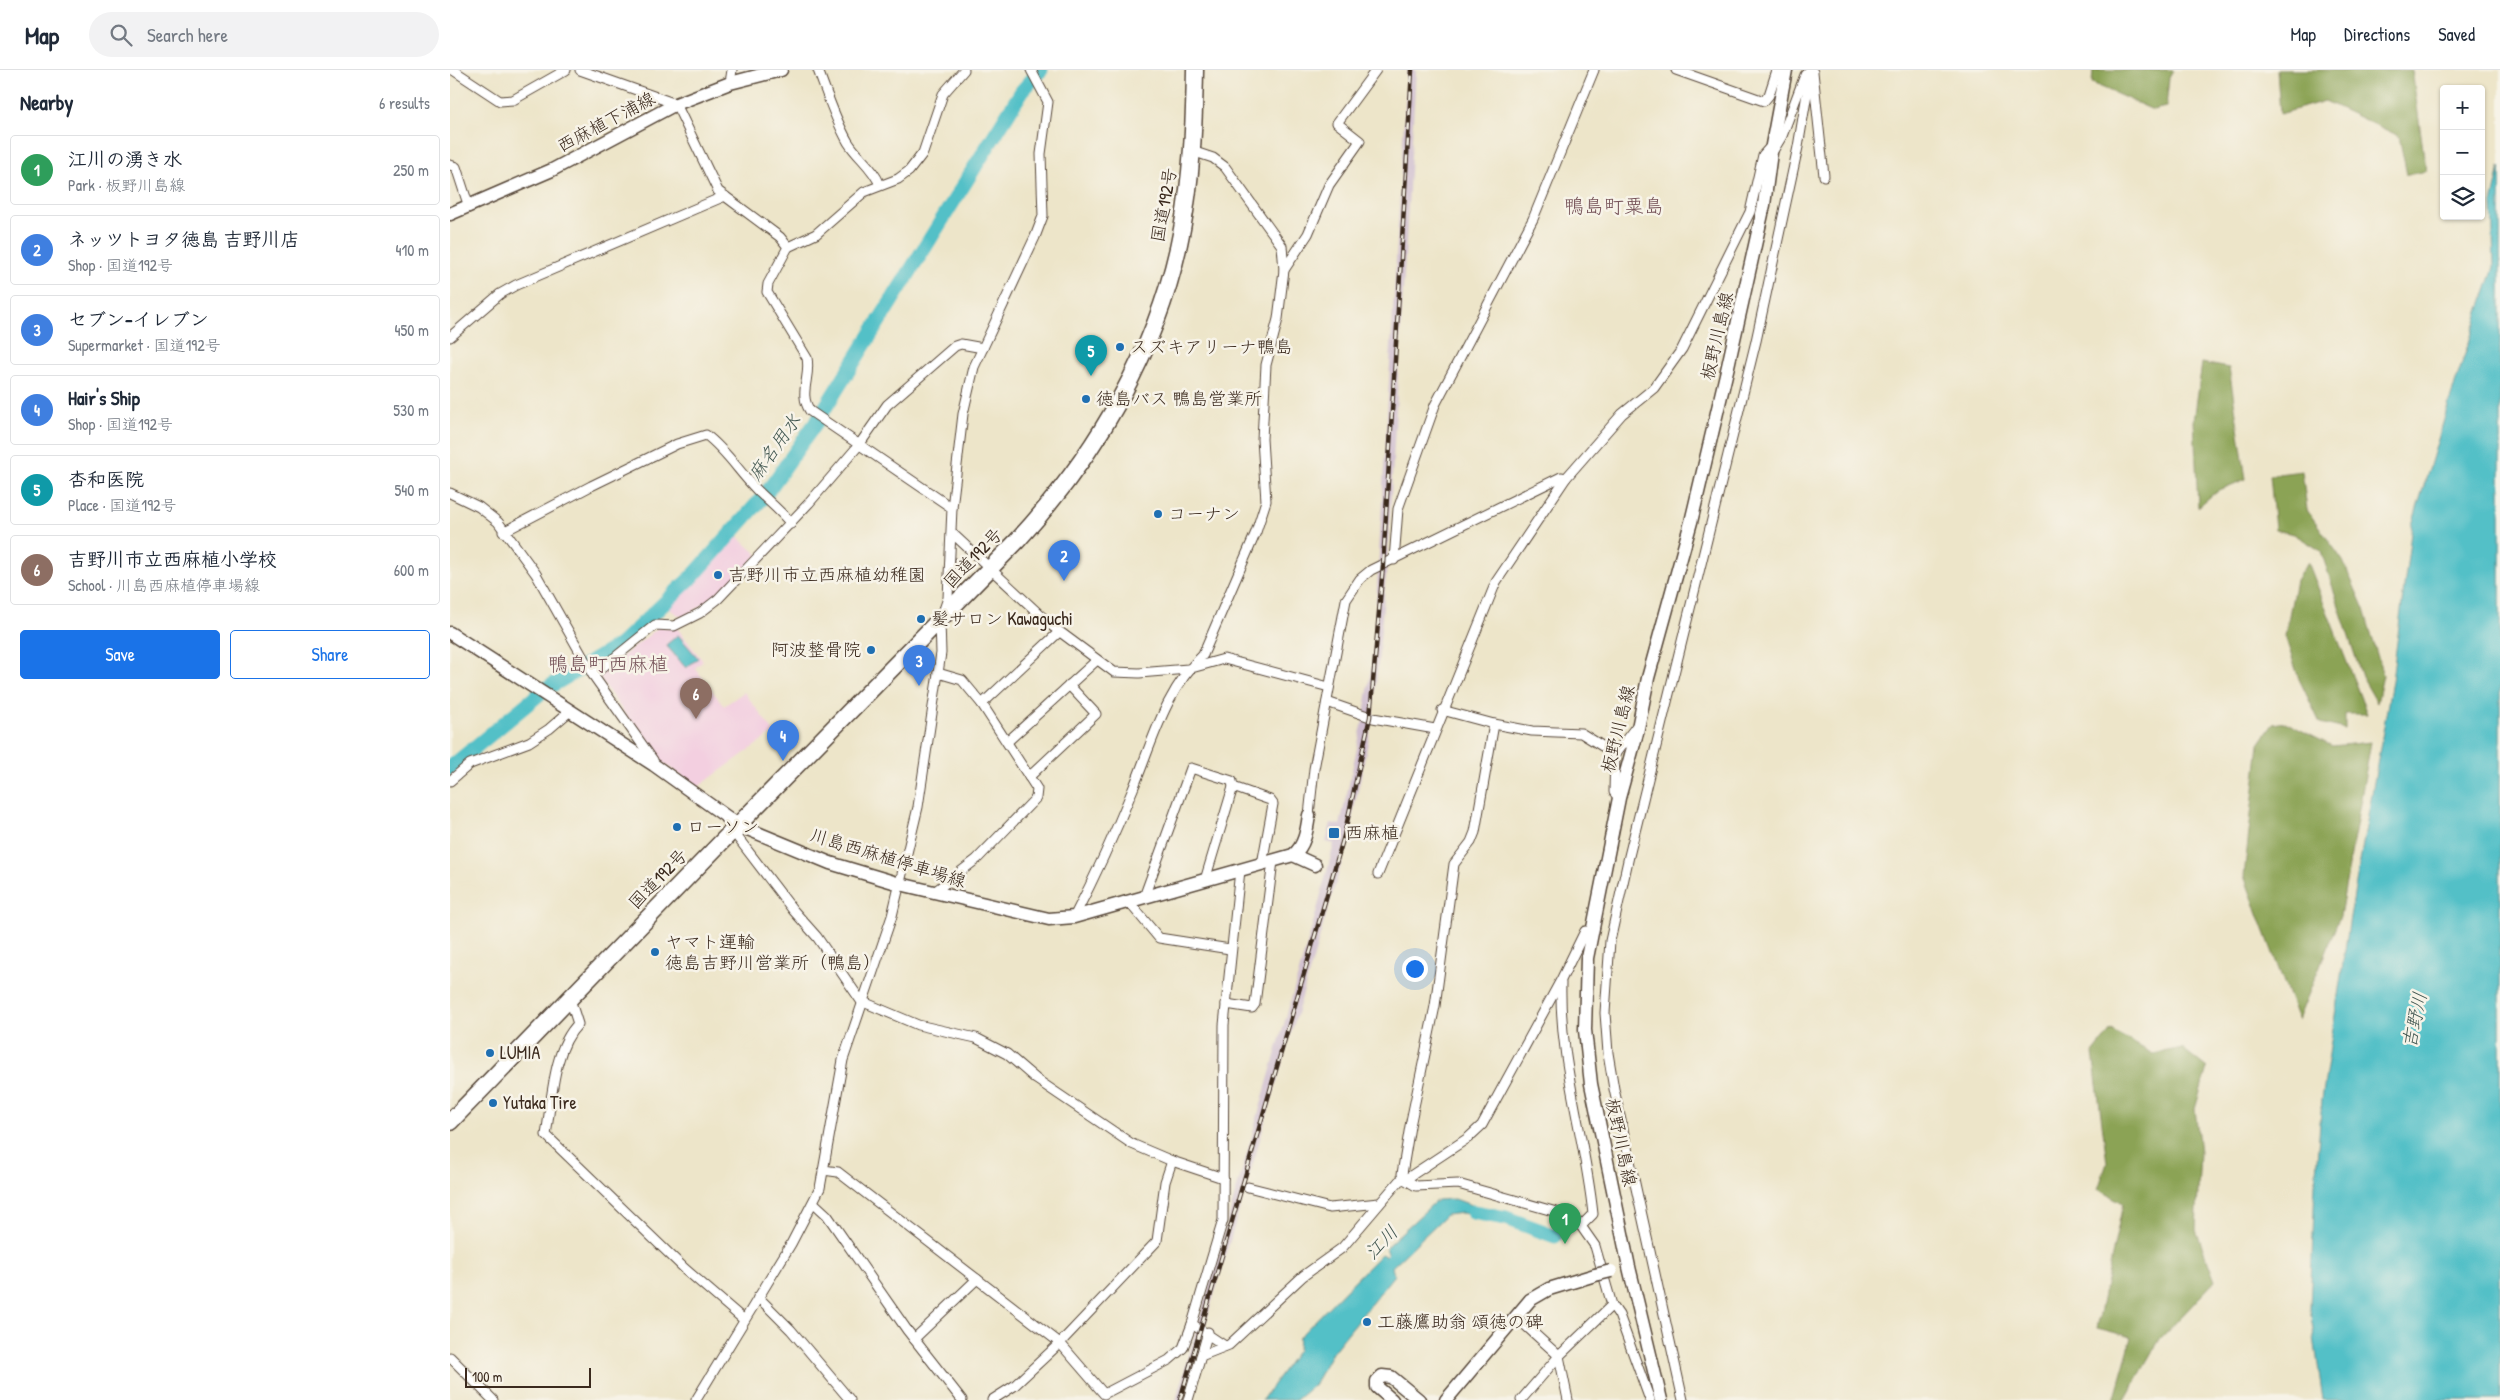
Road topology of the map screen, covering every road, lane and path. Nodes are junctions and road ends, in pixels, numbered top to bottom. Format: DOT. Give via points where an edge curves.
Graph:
graph roads {
  1 [pos="453,70"];
  2 [pos="566,70"];
  3 [pos="580,70"];
  4 [pos="781,70"];
  5 [pos="818,70"];
  6 [pos="964,70"];
  7 [pos="1031,70"];
  8 [pos="1195,70"];
  9 [pos="1376,70"];
  10 [pos="1594,70"];
  11 [pos="1676,70"];
  12 [pos="1777,70"];
  13 [pos="1786,70"];
  14 [pos="1811,70"];
  15 [pos="731,76"];
  16 [pos="676,104"];
  17 [pos="1772,149"];
  18 [pos="1192,150"];
  19 [pos="450,165"];
  20 [pos="1824,176"];
  21 [pos="880,185"];
  22 [pos="725,196"];
  23 [pos="469,206"];
  24 [pos="450,214"];
  25 [pos="788,247"];
  26 [pos="1284,270"];
  27 [pos="450,337"];
  28 [pos="983,348"];
  29 [pos="859,444"];
  30 [pos="1566,478"];
  31 [pos="450,493"];
  32 [pos="952,508"];
  33 [pos="791,524"];
  34 [pos="504,532"];
  35 [pos="952,533"];
  36 [pos="1394,560"];
  37 [pos="991,568"];
  38 [pos="940,621"];
  39 [pos="1059,632"];
  40 [pos="450,633"];
  41 [pos="1097,660"];
  42 [pos="1188,669"];
  43 [pos="938,672"];
  44 [pos="593,673"];
  45 [pos="1069,685"];
  46 [pos="1329,686"];
  47 [pos="1327,702"];
  48 [pos="982,704"];
  49 [pos="1442,710"];
  50 [pos="570,711"];
  51 [pos="1639,722"];
  52 [pos="1494,724"];
  53 [pos="1435,729"];
  54 [pos="1007,742"];
  55 [pos="1615,754"];
  56 [pos="654,765"];
  57 [pos="1029,777"];
  58 [pos="450,781"];
  59 [pos="1233,787"];
  60 [pos="1619,798"];
  61 [pos="1309,815"];
  62 [pos="738,824"];
  63 [pos="1294,855"];
  64 [pos="1267,862"];
  65 [pos="1315,865"];
  66 [pos="1240,870"];
  67 [pos="1378,874"];
  68 [pos="1205,880"];
  69 [pos="900,884"];
  70 [pos="934,892"];
  71 [pos="1144,897"];
  72 [pos="1128,901"];
  73 [pos="1074,917"];
  74 [pos="1591,931"];
  75 [pos="1230,949"];
  76 [pos="1561,980"];
  77 [pos="570,999"];
  78 [pos="861,1001"];
  79 [pos="1226,1004"];
  80 [pos="450,1122"];
  81 [pos="1172,1162"];
  82 [pos="823,1170"];
  83 [pos="1223,1178"];
  84 [pos="1404,1179"];
  85 [pos="1248,1186"];
  86 [pos="814,1203"];
  87 [pos="1379,1203"];
  88 [pos="1580,1226"];
  89 [pos="1629,1266"];
  90 [pos="977,1279"];
  91 [pos="758,1298"];
  92 [pos="1612,1305"];
  93 [pos="1515,1316"];
  94 [pos="743,1319"];
  95 [pos="1192,1324"];
  96 [pos="1208,1332"];
  97 [pos="914,1339"];
  98 [pos="1060,1343"];
  99 [pos="1225,1346"];
  100 [pos="1201,1356"];
  101 [pos="1559,1356"];
  102 [pos="450,1358"];
  103 [pos="493,1400"];
  104 [pos="696,1400"];
  105 [pos="850,1400"];
  106 [pos="962,1400"];
  107 [pos="992,1400"];
  108 [pos="1188,1400"];
  109 [pos="1392,1400"];
  110 [pos="1419,1400"];
  111 [pos="1446,1400"];
  112 [pos="1521,1400"];
  113 [pos="1568,1400"];
  114 [pos="1650,1400"];
  115 [pos="1661,1400"];
  116 [pos="1683,1400"];
  1 -- 2 [label="street" via="500,101 513,100"];
  3 -- 16 [label="street"];
  4 -- 15 [label="main road, 西麻植下浦線"];
  5 -- 21 [label="street" via="837,122 849,144 875,173"];
  6 -- 21 [label="street" via="943,94 923,153 898,179"];
  7 -- 28 [label="street" via="1048,102 1041,154 1042,216 1036,237"];
  8 -- 18 [label="highway, 国道192号"];
  9 -- 26 [label="street" via="1337,123 1360,141 1329,185 1308,234"];
  10 -- 36 [label="street" via="1534,219 1435,405 1398,509"];
  11 -- 12 [label="street" via="1764,101"];
  13 -- 17 [label="main road, 板野川島線"];
  14 -- 17 [label="street" via="1805,75 1782,136"];
  14 -- 20 [label="street" via="1815,76"];
  14 -- 116 [label="street" via="1798,147 1754,350 1629,856 1610,950 1606,1013 1614,1089"];
  15 -- 16 [label="main road, 西麻植下浦線"];
  16 -- 22 [label="street" via="711,180"];
  16 -- 23 [label="main road, 西麻植下浦線" via="552,170"];
  17 -- 30 [label="street" via="1764,155 1744,224 1678,356 1654,388 1622,414"];
  17 -- 51 [label="main road, 板野川島線" via="1764,205 1728,366"];
  18 -- 26 [label="street" via="1213,158 1225,167 1282,246"];
  18 -- 37 [label="highway, 国道192号" via="1182,231 1169,278 1123,395 1061,491"];
  19 -- 23 [label="street" via="456,167"];
  21 -- 25 [label="street" via="858,196 816,234"];
  22 -- 25 [label="street" via="780,237"];
  22 -- 27 [label="street" via="516,285 500,294"];
  23 -- 24 [label="main road, 西麻植下浦線"];
  25 -- 29 [label="street" via="767,292 807,358 805,403 810,412"];
  26 -- 42 [label="street" via="1278,320 1266,366 1262,439 1266,502 1203,655"];
  28 -- 29 [label="street" via="955,346 887,405"];
  28 -- 32 [label="street" via="974,367 963,414"];
  29 -- 32 [label="street"];
  29 -- 33 [label="street"];
  30 -- 36 [label="street" via="1561,477"];
  30 -- 49 [label="street" via="1496,582"];
  31 -- 34 [label="street" via="479,507 498,522"];
  32 -- 35 [label="street"];
  33 -- 34 [label="street" via="758,491 722,447 706,436 677,444"];
  33 -- 44 [label="street" via="718,599 700,613 674,626 655,625"];
  34 -- 44 [label="street" via="536,574"];
  35 -- 37 [label="street"];
  35 -- 38 [label="street" via="948,598"];
  36 -- 46 [label="street" via="1366,574 1346,600"];
  37 -- 38 [label="highway, 国道192号"];
  37 -- 39 [label="street"];
  38 -- 43 [label="street"];
  38 -- 62 [label="highway, 国道192号"];
  39 -- 41 [label="street"];
  39 -- 48 [label="street"];
  40 -- 50 [label="main road, 川島西麻植停車場線"];
  41 -- 42 [label="street" via="1114,672"];
  41 -- 45 [label="street"];
  42 -- 46 [label="street" via="1224,659"];
  42 -- 73 [label="street" via="1172,696 1111,843"];
  43 -- 48 [label="street" via="962,680"];
  43 -- 69 [label="street" via="918,807"];
  44 -- 56 [label="street"];
  45 -- 54 [label="street"];
  45 -- 57 [label="street" via="1096,714"];
  46 -- 47 [label="street"];
  47 -- 53 [label="street" via="1364,716"];
  47 -- 61 [label="street"];
  48 -- 54 [label="street"];
  49 -- 52 [label="street"];
  49 -- 53 [label="street"];
  50 -- 56 [label="main road, 川島西麻植停車場線"];
  50 -- 58 [label="street" via="529,742 470,764"];
  51 -- 55 [label="street"];
  51 -- 60 [label="main road, 板野川島線"];
  52 -- 55 [label="street" via="1532,731 1581,734"];
  52 -- 84 [label="street" via="1475,832 1454,864 1435,1006 1410,1126 1402,1174"];
  53 -- 67 [label="street"];
  54 -- 57 [label="street"];
  55 -- 60 [label="street" via="1614,792"];
  56 -- 62 [label="main road, 川島西麻植停車場線"];
  57 -- 70 [label="street" via="1037,789 1036,798 977,859"];
  59 -- 64 [label="street" via="1270,800 1273,804"];
  59 -- 68 [label="street"];
  59 -- 71 [label="street" via="1232,780 1191,768"];
  60 -- 74 [label="main road, 板野川島線"];
  61 -- 63 [label="main road" via="1306,833"];
  62 -- 69 [label="main road, 川島西麻植停車場線" via="830,863"];
  62 -- 77 [label="highway, 国道192号"];
  62 -- 78 [label="street" via="738,838 817,937"];
  63 -- 64 [label="main road, 川島西麻植停車場線"];
  63 -- 65 [label="main road"];
  64 -- 66 [label="main road, 川島西麻植停車場線"];
  64 -- 79 [label="street" via="1255,1004 1252,1008"];
  66 -- 68 [label="main road, 川島西麻植停車場線"];
  66 -- 75 [label="street"];
  68 -- 71 [label="main road, 川島西麻植停車場線"];
  69 -- 70 [label="main road, 川島西麻植停車場線"];
  69 -- 78 [label="street" via="876,965"];
  70 -- 73 [label="main road, 川島西麻植停車場線" via="1049,920"];
  71 -- 72 [label="main road, 川島西麻植停車場線"];
  72 -- 73 [label="main road, 川島西麻植停車場線"];
  72 -- 75 [label="street" via="1159,938"];
  74 -- 76 [label="street" via="1585,931"];
  74 -- 89 [label="main road, 板野川島線" via="1584,993 1586,1051"];
  75 -- 79 [label="street"];
  76 -- 84 [label="street" via="1482,1126"];
  76 -- 88 [label="street" via="1560,1015 1565,1060 1593,1214"];
  77 -- 80 [label="highway, 国道192号"];
  77 -- 94 [label="street" via="578,1024 561,1048 546,1135 685,1270"];
  78 -- 81 [label="street" via="918,1024 984,1042 1007,1054 1036,1079 1132,1144"];
  78 -- 82 [label="street" via="843,1060"];
  79 -- 83 [label="street"];
  81 -- 83 [label="street"];
  81 -- 98 [label="street" via="1165,1182 1157,1241"];
  82 -- 86 [label="street"];
  82 -- 90 [label="street" via="838,1172"];
  83 -- 95 [label="street" via="1223,1220"];
  84 -- 87 [label="street"];
  84 -- 88 [label="street" via="1416,1186 1452,1184 1472,1188 1560,1213"];
  85 -- 87 [label="street" via="1330,1208"];
  86 -- 91 [label="street"];
  86 -- 97 [label="street" via="827,1215"];
  87 -- 99 [label="street" via="1342,1248 1303,1276 1244,1333"];
  88 -- 92 [label="street" via="1595,1246"];
  89 -- 93 [label="main road, bridge" via="1540,1293"];
  89 -- 115 [label="main road, 板野川島線"];
  90 -- 97 [label="street"];
  90 -- 98 [label="street"];
  91 -- 94 [label="street"];
  91 -- 105 [label="street" via="791,1330"];
  92 -- 101 [label="street"];
  92 -- 114 [label="street" via="1619,1315"];
  93 -- 101 [label="street"];
  93 -- 111 [label="main road"];
  94 -- 104 [label="street"];
  95 -- 96 [label="street"];
  95 -- 98 [label="street" via="1183,1348 1170,1360 1104,1394"];
  96 -- 99 [label="street"];
  96 -- 100 [label="street"];
  97 -- 106 [label="street"];
  98 -- 107 [label="street" via="1014,1386"];
  99 -- 100 [label="street"];
  100 -- 108 [label="street"];
  101 -- 112 [label="street"];
  101 -- 113 [label="street"];
  102 -- 103 [label="street"];
  109 -- 110 [label="main road" via="1377,1387 1382,1376 1391,1377"];
}
